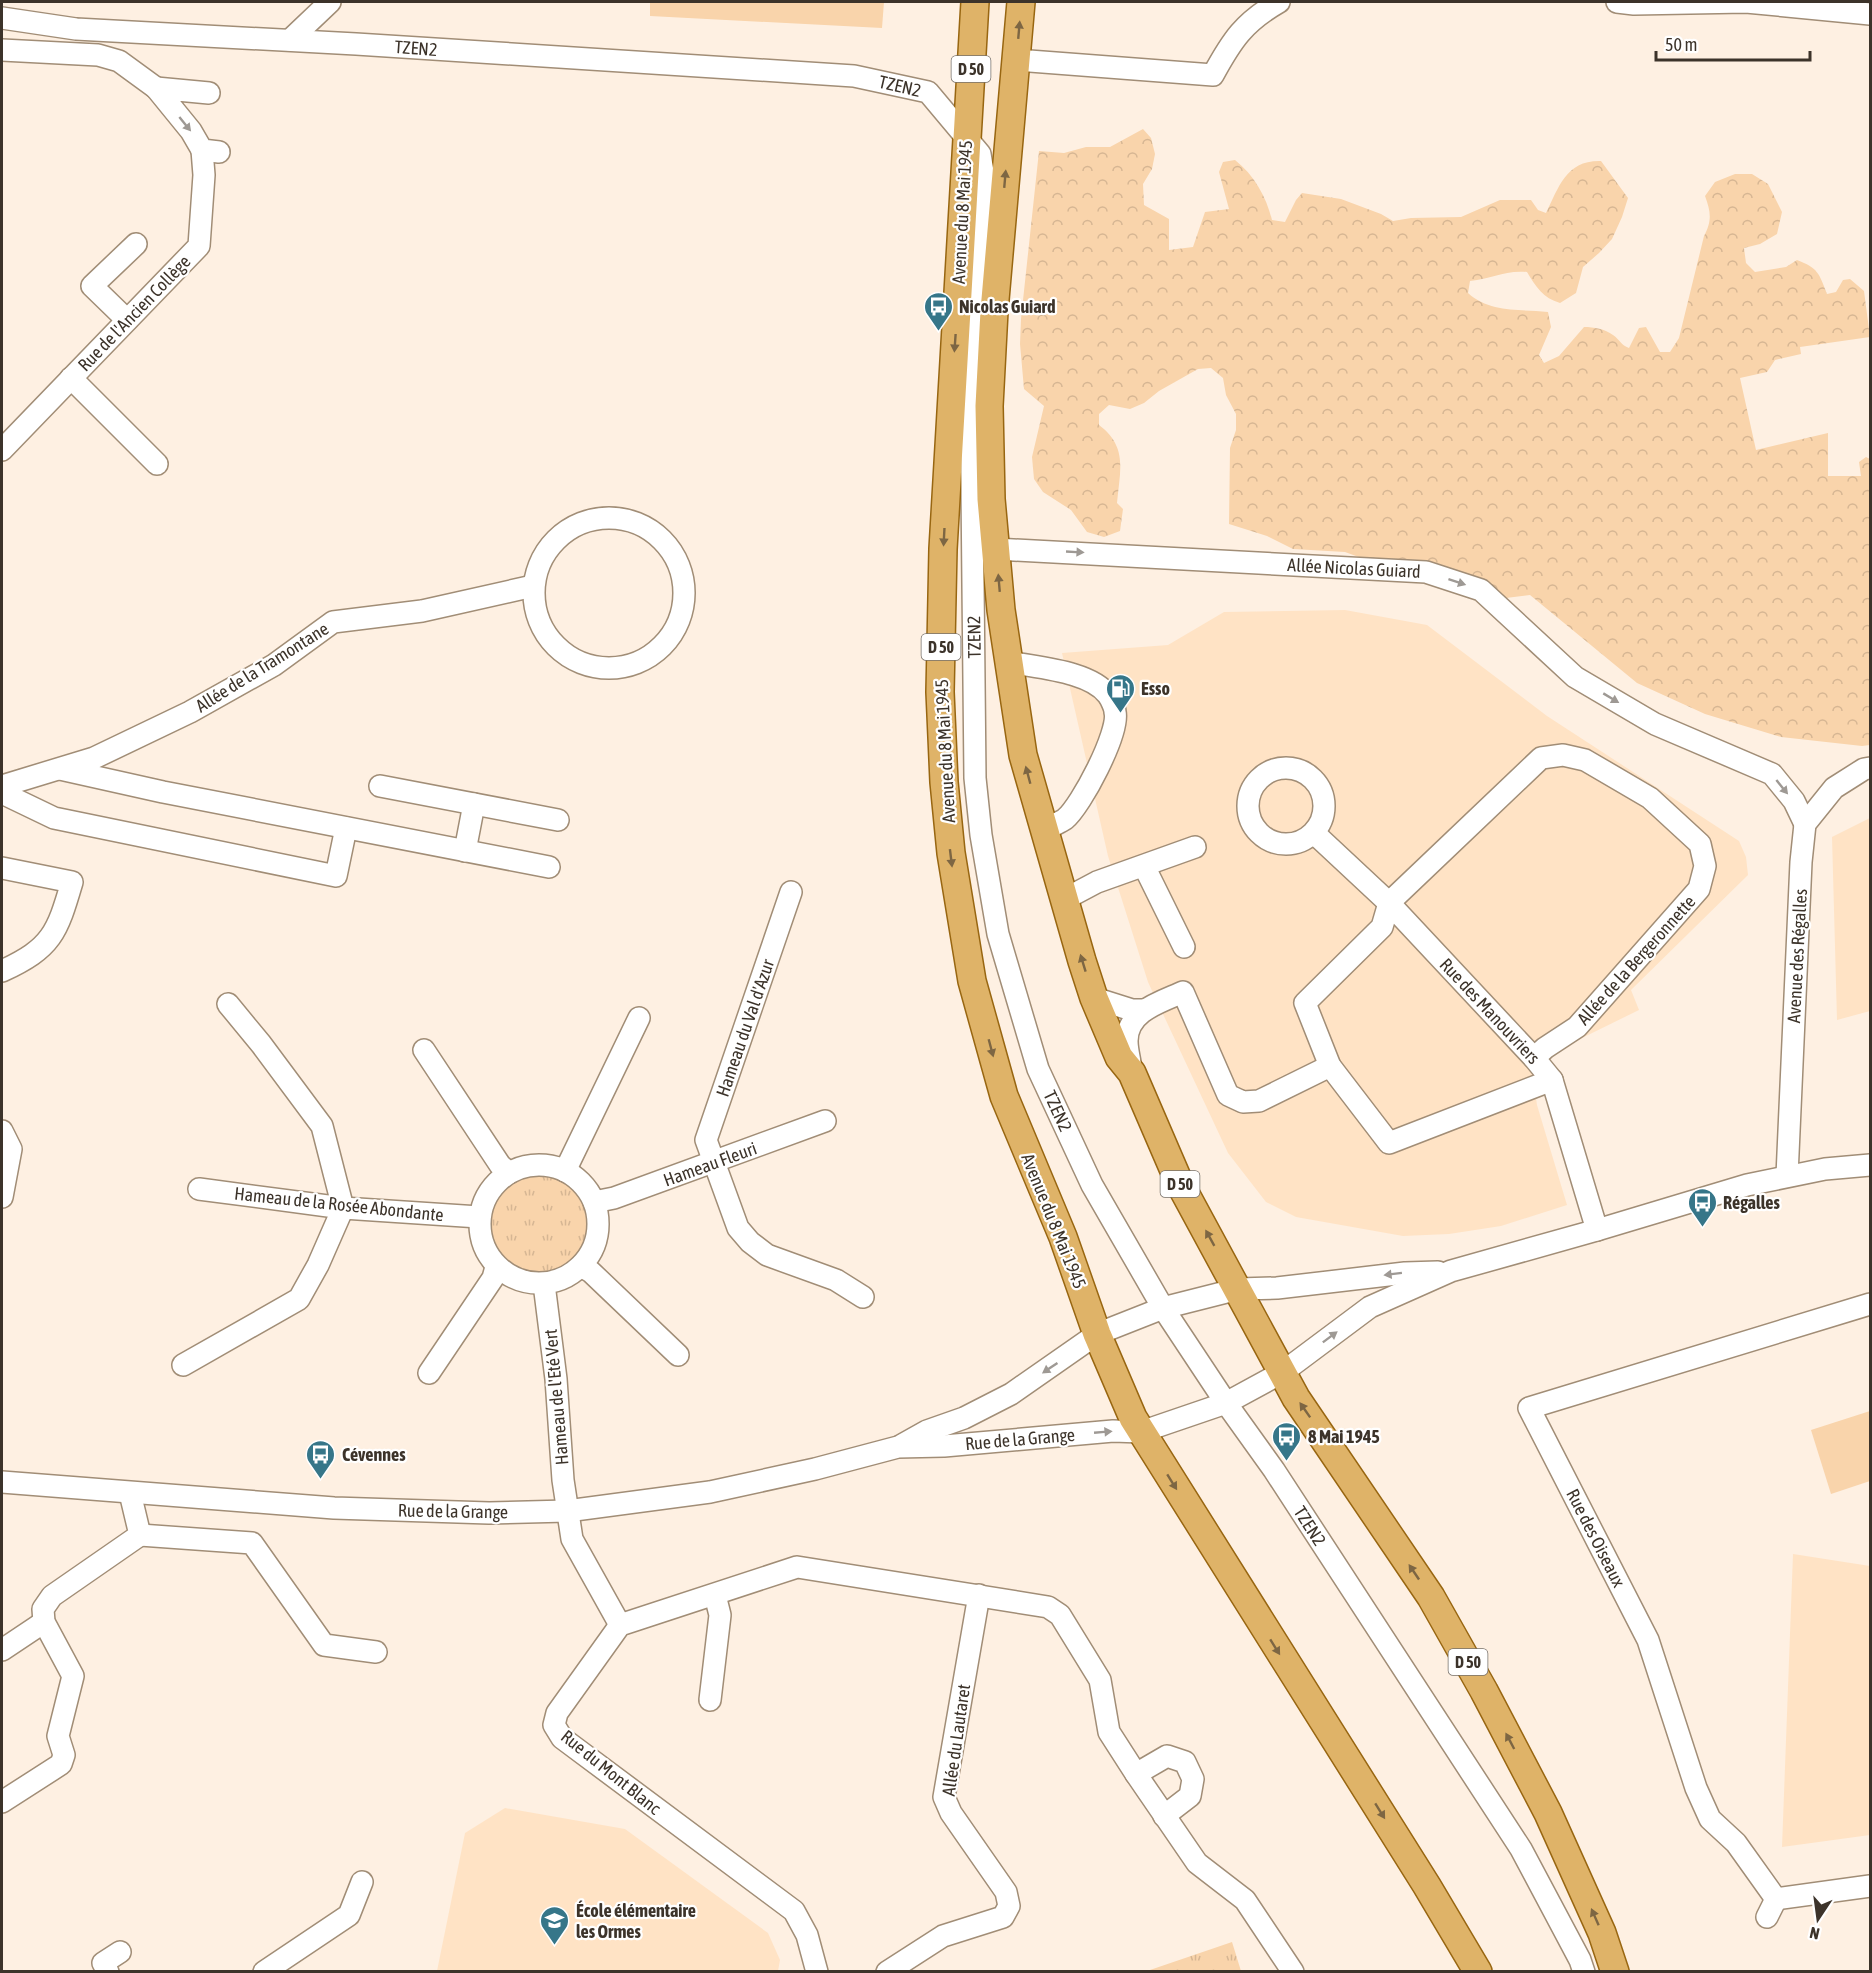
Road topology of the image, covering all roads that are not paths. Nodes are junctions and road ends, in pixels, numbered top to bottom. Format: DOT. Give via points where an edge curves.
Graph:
graph roads {
  1 [pos="330,2"];
  2 [pos="975,2"];
  3 [pos="1021,2"];
  4 [pos="1279,2"];
  5 [pos="1617,2"];
  6 [pos="1788,4"];
  7 [pos="1870,14"];
  8 [pos="2,18"];
  9 [pos="290,40"];
  10 [pos="2,50"];
  11 [pos="1016,60"];
  12 [pos="156,88"];
  13 [pos="209,93"];
  14 [pos="1008,130"];
  15 [pos="973,145"];
  16 [pos="136,244"];
  17 [pos="127,320"];
  18 [pos="71,378"];
  19 [pos="4,441"];
  20 [pos="157,464"];
  21 [pos="996,549"];
  22 [pos="533,586"];
  23 [pos="1009,662"];
  24 [pos="1870,768"];
  25 [pos="60,769"];
  26 [pos="2,786"];
  27 [pos="380,786"];
  28 [pos="2,793"];
  29 [pos="474,804"];
  30 [pos="558,820"];
  31 [pos="1805,824"];
  32 [pos="346,828"];
  33 [pos="1045,830"];
  34 [pos="1314,833"];
  35 [pos="1195,847"];
  36 [pos="465,851"];
  37 [pos="1143,866"];
  38 [pos="549,867"];
  39 [pos="2,868"];
  40 [pos="791,892"];
  41 [pos="1065,899"];
  42 [pos="1389,903"];
  43 [pos="1184,947"];
  44 [pos="2,971"];
  45 [pos="1094,998"];
  46 [pos="228,1004"];
  47 [pos="1144,1010"];
  48 [pos="639,1018"];
  49 [pos="424,1050"];
  50 [pos="1534,1058"];
  51 [pos="1330,1066"];
  52 [pos="1132,1073"];
  53 [pos="1552,1080"];
  54 [pos="825,1121"];
  55 [pos="4,1136"];
  56 [pos="714,1163"];
  57 [pos="1870,1165"];
  58 [pos="565,1171"];
  59 [pos="509,1173"];
  60 [pos="1787,1176"];
  61 [pos="199,1188"];
  62 [pos="2,1197"];
  63 [pos="594,1202"];
  64 [pos="343,1208"];
  65 [pos="479,1217"];
  66 [pos="1597,1230"];
  67 [pos="581,1266"];
  68 [pos="496,1267"];
  69 [pos="1451,1271"];
  70 [pos="544,1284"];
  71 [pos="1238,1289"];
  72 [pos="863,1297"];
  73 [pos="1870,1304"];
  74 [pos="1163,1308"];
  75 [pos="1097,1334"];
  76 [pos="678,1355"];
  77 [pos="183,1365"];
  78 [pos="429,1372"];
  79 [pos="1283,1372"];
  80 [pos="1226,1403"];
  81 [pos="1141,1432"];
  82 [pos="898,1447"];
  83 [pos="2,1482"];
  84 [pos="130,1493"];
  85 [pos="567,1511"];
  86 [pos="140,1535"];
  87 [pos="716,1594"];
  88 [pos="979,1595"];
  89 [pos="44,1623"];
  90 [pos="620,1625"];
  91 [pos="2,1650"];
  92 [pos="376,1652"];
  93 [pos="710,1700"];
  94 [pos="1136,1774"];
  95 [pos="2,1802"];
  96 [pos="1164,1816"];
  97 [pos="362,1882"];
  98 [pos="1870,1886"];
  99 [pos="120,1952"];
  100 [pos="108,1971"];
  101 [pos="264,1971"];
  102 [pos="817,1971"];
  103 [pos="887,1971"];
  104 [pos="1293,1971"];
  105 [pos="1478,1971"];
  106 [pos="1584,1971"];
  107 [pos="1615,1971"];
  1 -- 9 [label="street"];
  2 -- 15 [label="main road, Avenue du 8 Mai 1945 / D 50"];
  11 -- 3 [label="main road, D 50, one-way"];
  4 -- 11 [label="street" via="1259,13 1232,42 1213,75"];
  5 -- 6 [label="street"];
  6 -- 7 [label="street"];
  8 -- 9 [label="street, TZEN2" via="76,29"];
  9 -- 15 [label="street, TZEN2" via="854,76 928,92"];
  10 -- 12 [label="street" via="98,55 119,61"];
  11 -- 14 [label="main road, D 50"];
  12 -- 13 [label="street"];
  12 -- 17 [label="street, Rue de l'Ancien Collège, one-way" via="211,151 204,175 199,246"];
  14 -- 15 [label="street"];
  21 -- 14 [label="main road, D 50, one-way" via="989,406"];
  15 -- 74 [label="street, TZEN2" via="987,196 971,391 975,778 981,835 998,934 1038,1069 1092,1185"];
  15 -- 75 [label="main road, Avenue du 8 Mai 1945 / D 50, one-way" via="942,585 940,692 951,853 972,981 1004,1096 1063,1237"];
  16 -- 17 [label="street" via="92,285"];
  17 -- 18 [label="street, Rue de l'Ancien Collège"];
  18 -- 19 [label="street, Rue de l'Ancien Collège"];
  18 -- 20 [label="street"];
  23 -- 21 [label="main road, D 50, one-way"];
  21 -- 31 [label="street, Allée Nicolas Guiard, one-way" via="1426,572 1481,590 1575,677 1655,724 1772,774 1794,801"];
  22 -- 22 [label="street" via="536,616 550,642 573,660 602,669 631,666 657,652 676,629 685,601 682,572 668,545 645,526 616,518 587,521 560,535 542,557"];
  22 -- 25 [label="street, Allée de la Tramontane" via="422,611 333,622 274,665 190,712 94,758"];
  33 -- 23 [label="main road, D 50, one-way" via="1027,773"];
  23 -- 33 [label="street" via="1088,679 1108,695 1116,713 1101,762 1076,805 1065,819"];
  24 -- 31 [label="street" via="1834,788"];
  25 -- 26 [label="street, Allée de la Tramontane"];
  25 -- 32 [label="street"];
  27 -- 29 [label="street"];
  28 -- 32 [label="street" via="54,818 336,876"];
  29 -- 30 [label="street"];
  29 -- 36 [label="street"];
  31 -- 60 [label="street, Avenue des Régalles"];
  32 -- 36 [label="street"];
  33 -- 41 [label="main road, D 50"];
  34 -- 42 [label="street, Rue des Manouvriers"];
  35 -- 37 [label="street"];
  36 -- 38 [label="street"];
  37 -- 41 [label="street" via="1097,882"];
  37 -- 43 [label="street"];
  39 -- 44 [label="street" via="72,882 61,919 46,944"];
  40 -- 56 [label="street, Hameau du Val d'Azur" via="705,1140"];
  45 -- 41 [label="main road, D 50, one-way"];
  42 -- 50 [label="street, Rue des Manouvriers"];
  42 -- 50 [label="street, Allée de la Bergeronnette" via="1540,758 1563,755 1585,760 1650,798 1700,844 1705,866 1699,889 1577,1026"];
  42 -- 51 [label="street" via="1382,927 1305,1003"];
  45 -- 47 [label="street"];
  45 -- 52 [label="main road, D 50" via="1119,1057"];
  46 -- 64 [label="street" via="322,1126"];
  47 -- 51 [label="street" via="1183,992 1228,1095 1243,1102 1259,1101"];
  47 -- 52 [label="street" via="1131,1023 1127,1040"];
  48 -- 58 [label="street"];
  49 -- 59 [label="street"];
  50 -- 53 [label="street, Rue des Manouvriers"];
  51 -- 53 [label="street" via="1389,1143"];
  71 -- 52 [label="main road, D 50, one-way" via="1179,1182"];
  53 -- 66 [label="street, Rue des Manouvriers"];
  54 -- 56 [label="street, Hameau Fleuri"];
  55 -- 62 [label="street"];
  56 -- 63 [label="street, Hameau Fleuri"];
  56 -- 72 [label="street, Hameau du Val d'Azur" via="738,1228 750,1242 767,1255 836,1280"];
  57 -- 60 [label="street"];
  58 -- 59 [label="street" via="532,1166"];
  58 -- 63 [label="street" via="577,1179"];
  59 -- 65 [label="street" via="484,1199"];
  60 -- 66 [label="street"];
  61 -- 64 [label="street, Hameau de la Rosée Abondante"];
  63 -- 67 [label="street" via="597,1236"];
  64 -- 65 [label="street, Hameau de la Rosée Abondante"];
  64 -- 77 [label="street" via="299,1299"];
  65 -- 68 [label="street" via="480,1235"];
  66 -- 69 [label="street"];
  67 -- 70 [label="street" via="564,1278"];
  67 -- 76 [label="street"];
  68 -- 70 [label="street" via="510,1277"];
  68 -- 78 [label="street" via="493,1278"];
  69 -- 71 [label="street, Rue de la Grange, one-way"];
  79 -- 69 [label="street, one-way" via="1370,1307"];
  70 -- 85 [label="street, Hameau de l'Eté Vert"];
  71 -- 74 [label="street, Rue de la Grange"];
  71 -- 79 [label="main road"];
  73 -- 98 [label="street, Rue des Oiseaux" via="1520,1404 1648,1640 1696,1788 1710,1819 1736,1844 1772,1908"];
  74 -- 75 [label="street, Rue de la Grange"];
  74 -- 80 [label="street, TZEN2"];
  75 -- 81 [label="main road, Avenue du 8 Mai 1945"];
  75 -- 82 [label="street, Rue de la Grange, one-way" via="1011,1394"];
  79 -- 80 [label="street"];
  107 -- 79 [label="main road, D 50, one-way" via="1602,1932 1548,1813 1484,1690 1431,1597 1296,1398"];
  80 -- 81 [label="street"];
  80 -- 106 [label="street, TZEN2" via="1274,1470 1521,1849"];
  82 -- 81 [label="street, Rue de la Grange, one-way"];
  81 -- 105 [label="main road, Avenue du 8 Mai 1945, one-way"];
  82 -- 85 [label="street, Rue de la Grange" via="711,1492"];
  83 -- 84 [label="street, Rue de la Grange"];
  84 -- 85 [label="street, Rue de la Grange" via="334,1509"];
  84 -- 86 [label="street"];
  85 -- 90 [label="street, Hameau de l'Eté Vert" via="572,1539"];
  86 -- 89 [label="street" via="52,1596 43,1609"];
  86 -- 92 [label="street" via="252,1543 324,1645"];
  87 -- 88 [label="street" via="797,1567"];
  87 -- 90 [label="street"];
  87 -- 93 [label="street" via="720,1615"];
  88 -- 94 [label="street" via="1048,1607 1060,1615 1101,1680 1109,1732"];
  88 -- 103 [label="street, Allée du Lautaret" via="944,1797 1006,1892 1009,1906 1003,1917 944,1936"];
  89 -- 91 [label="street"];
  89 -- 95 [label="street" via="73,1676 58,1736 64,1755 52,1771"];
  90 -- 102 [label="street, Rue du Mont Blanc" via="557,1713 554,1725 562,1738 794,1911 807,1935"];
  94 -- 96 [label="street"];
  94 -- 96 [label="street" via="1167,1756 1185,1762 1194,1779 1190,1796"];
  96 -- 104 [label="street" via="1197,1863 1245,1900"];
  97 -- 101 [label="street" via="349,1915"];
  99 -- 100 [label="street" via="103,1963"];
}
